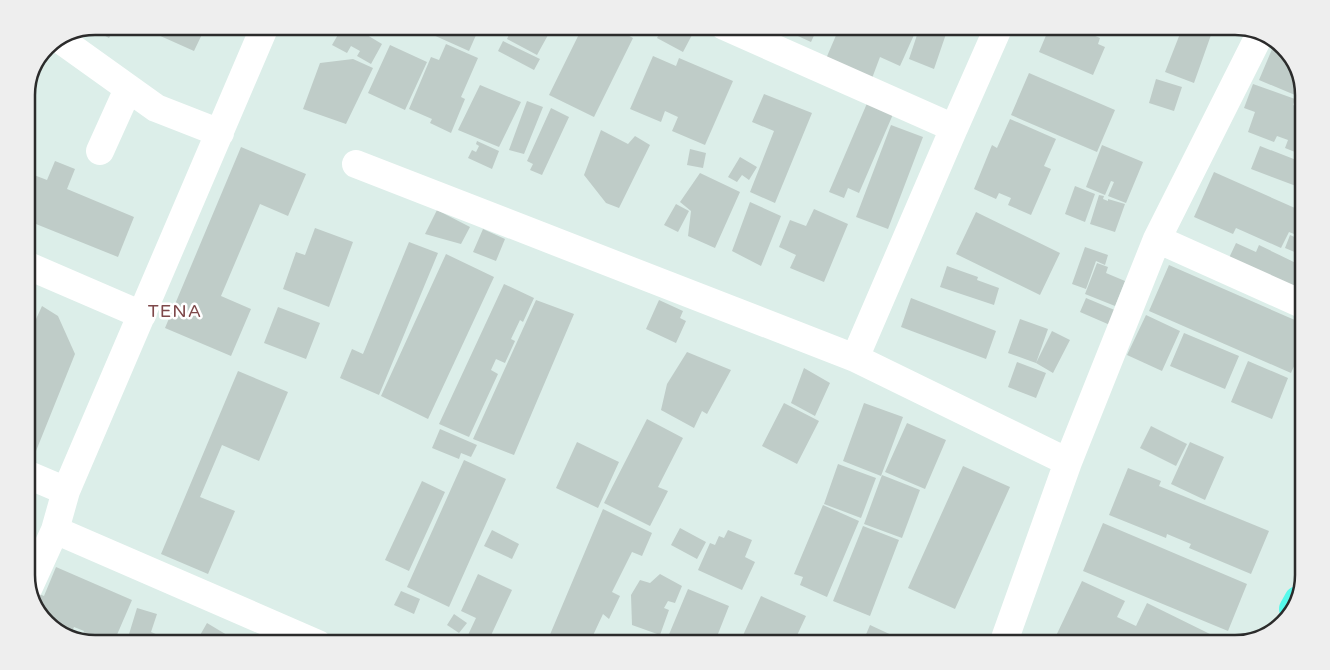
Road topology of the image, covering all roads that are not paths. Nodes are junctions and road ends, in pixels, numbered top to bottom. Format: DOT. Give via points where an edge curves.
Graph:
graph roads {
  1 [pos="261,35"];
  2 [pos="744,35"];
  3 [pos="995,35"];
  4 [pos="1257,39"];
  5 [pos="66,43"];
  6 [pos="128,89"];
  7 [pos="954,128"];
  8 [pos="220,134"];
  9 [pos="100,152"];
  10 [pos="356,164"];
  11 [pos="1157,238"];
  12 [pos="35,269"];
  13 [pos="1295,301"];
  14 [pos="142,315"];
  15 [pos="855,358"];
  16 [pos="1068,462"];
  17 [pos="35,478"];
  18 [pos="66,491"];
  19 [pos="55,530"];
  20 [pos="35,574"];
  21 [pos="290,635"];
  22 [pos="1006,635"];
  1 -- 8 [label="street"];
  2 -- 7 [label="street"];
  3 -- 7 [label="street"];
  4 -- 11 [label="street"];
  5 -- 6 [label="street"];
  6 -- 8 [label="street" via="156,108"];
  6 -- 9 [label="street"];
  7 -- 15 [label="street"];
  8 -- 14 [label="street"];
  10 -- 15 [label="street"];
  11 -- 13 [label="street"];
  11 -- 16 [label="street"];
  12 -- 14 [label="street"];
  14 -- 18 [label="street"];
  15 -- 16 [label="street"];
  16 -- 22 [label="street"];
  17 -- 18 [label="street"];
  18 -- 19 [label="street"];
  19 -- 20 [label="street"];
  19 -- 21 [label="street"];
}
